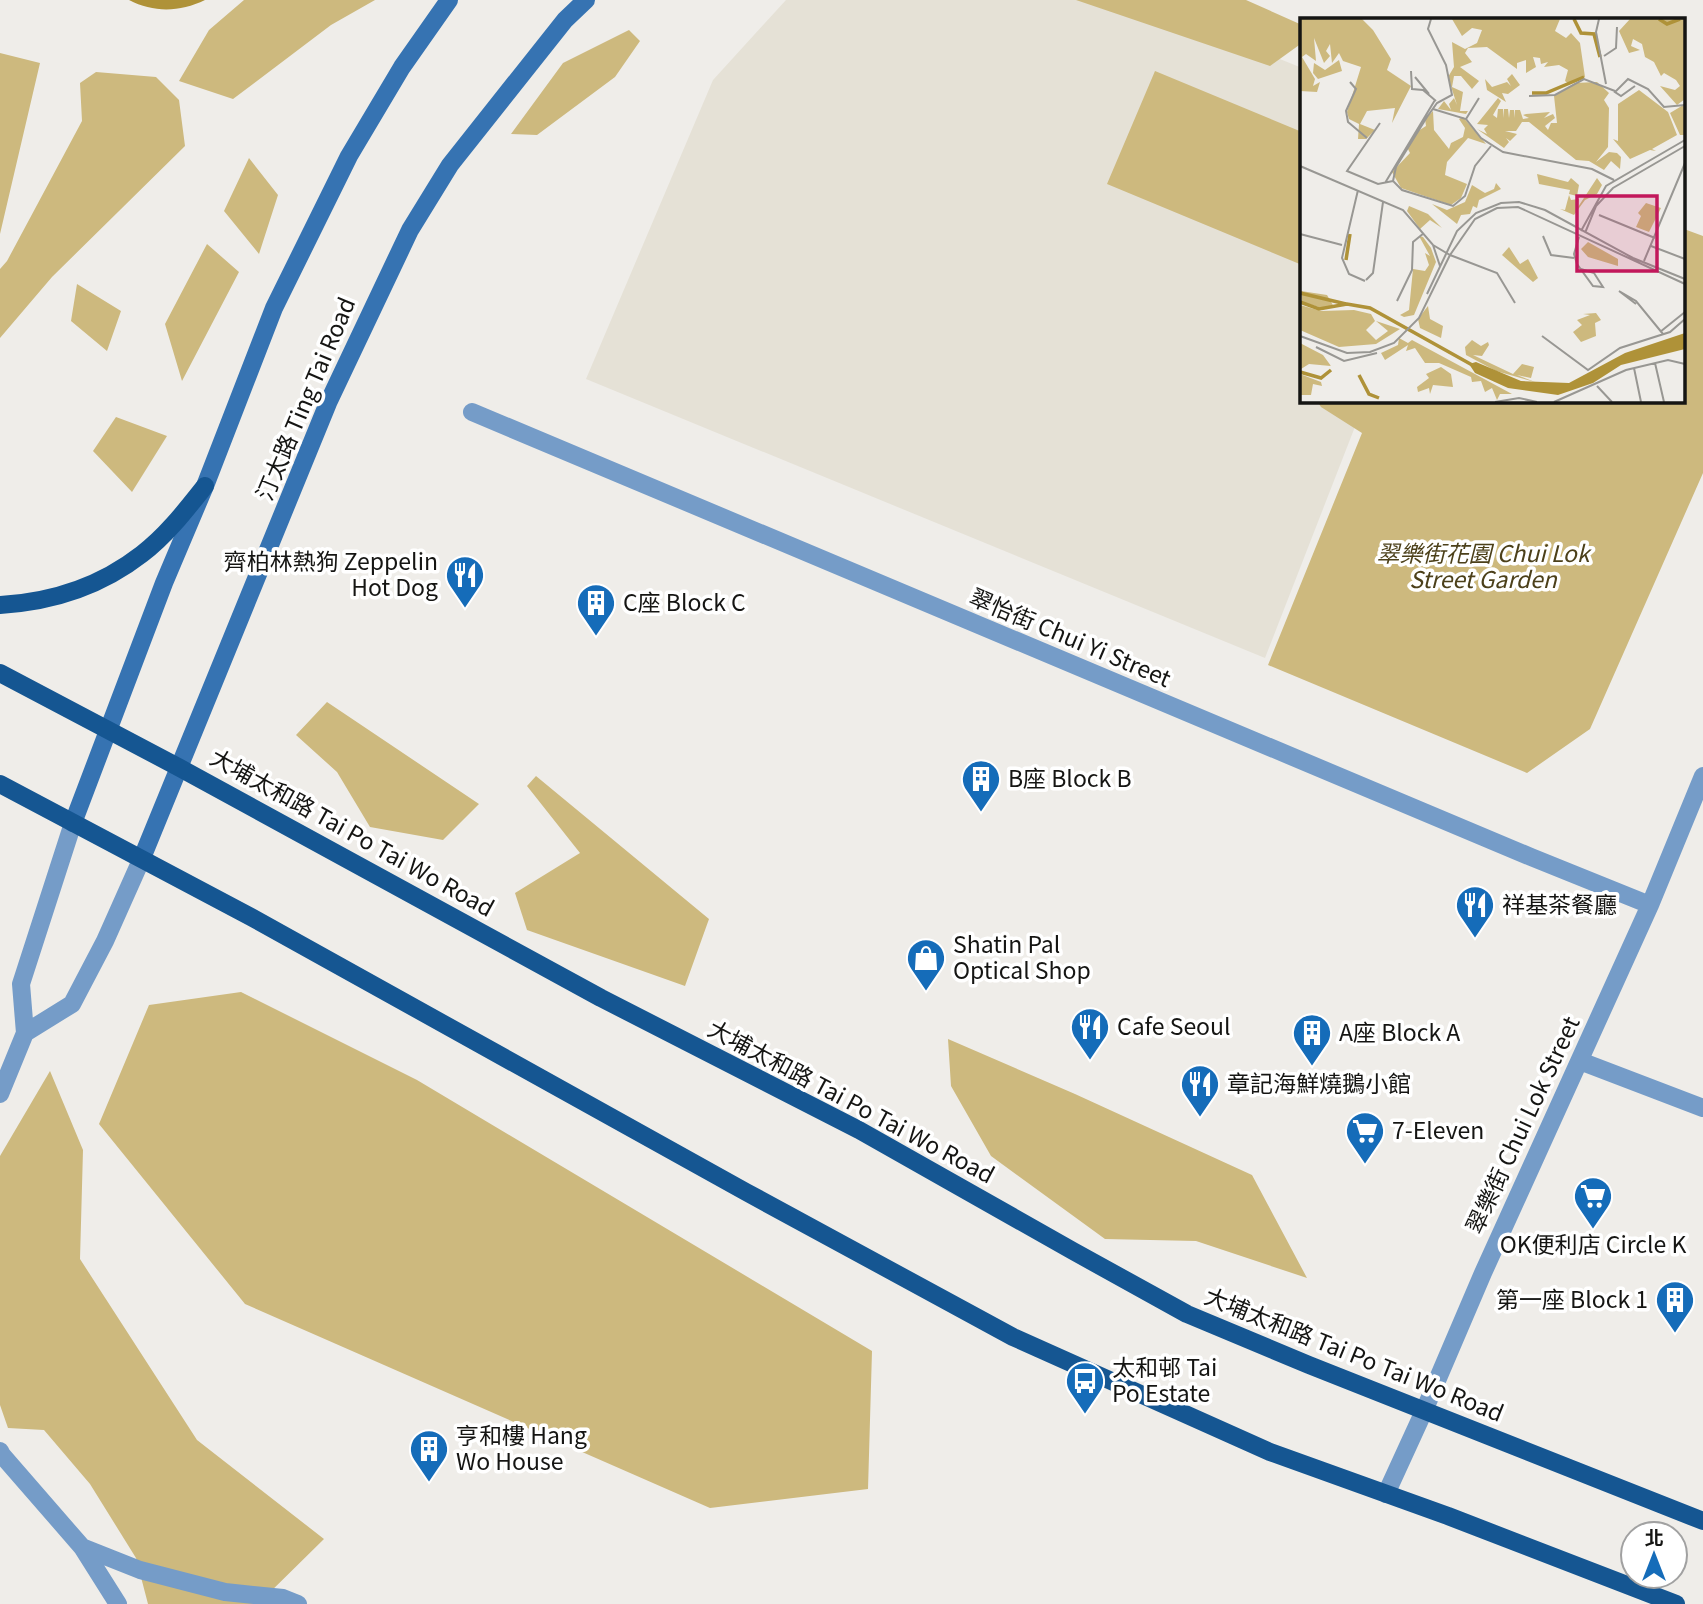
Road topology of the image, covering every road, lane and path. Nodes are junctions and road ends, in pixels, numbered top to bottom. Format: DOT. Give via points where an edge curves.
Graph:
graph roads {
  1 [pos="449,0"];
  2 [pos="586,0"];
  3 [pos="472,412"];
  4 [pos="205,486"];
  5 [pos="0,605"];
  6 [pos="0,673"];
  7 [pos="108,729"];
  8 [pos="180,768"];
  9 [pos="1703,776"];
  10 [pos="0,784"];
  11 [pos="73,823"];
  12 [pos="142,858"];
  13 [pos="1650,905"];
  14 [pos="25,1033"];
  15 [pos="1580,1061"];
  16 [pos="0,1094"];
  17 [pos="1703,1108"];
  18 [pos="1424,1411"];
  19 [pos="0,1451"];
  20 [pos="1386,1494"];
  21 [pos="1703,1521"];
  22 [pos="82,1547"];
  23 [pos="118,1604"];
  24 [pos="299,1604"];
  25 [pos="1676,1604"];
  1 -- 4 [label="main road" via="349,156 274,308"];
  2 -- 8 [label="main road, 汀太路 Ting Tai Road" via="565,20 450,166 410,230 328,403"];
  3 -- 13 [label="street, 翠怡街 Chui Yi Street"];
  4 -- 5 [label="main road" via="143,554 106,578 61,595"];
  4 -- 7 [label="main road"];
  6 -- 7 [label="main road, 大埔太和路 Tai Po Tai Wo Road"];
  7 -- 8 [label="main road, 大埔太和路 Tai Po Tai Wo Road"];
  7 -- 11 [label="main road"];
  8 -- 12 [label="main road, 汀太路 Ting Tai Road"];
  8 -- 18 [label="main road, 大埔太和路 Tai Po Tai Wo Road" via="601,998 859,1130 1187,1314"];
  9 -- 13 [label="street, 翠樂街 Chui Lok Street"];
  10 -- 11 [label="main road"];
  11 -- 12 [label="main road"];
  11 -- 14 [label="street" via="21,984"];
  12 -- 14 [label="street" via="72,1004"];
  12 -- 20 [label="main road" via="1013,1337 1270,1452"];
  13 -- 15 [label="street, 翠樂街 Chui Lok Street"];
  14 -- 16 [label="street"];
  15 -- 17 [label="street"];
  15 -- 18 [label="street, 翠樂街 Chui Lok Street"];
  18 -- 20 [label="street, 翠樂街 Chui Lok Street"];
  18 -- 21 [label="main road, 大埔太和路 Tai Po Tai Wo Road"];
  19 -- 22 [label="street"];
  20 -- 25 [label="main road"];
  22 -- 23 [label="street"];
  22 -- 24 [label="street" via="140,1570 225,1592"];
}
